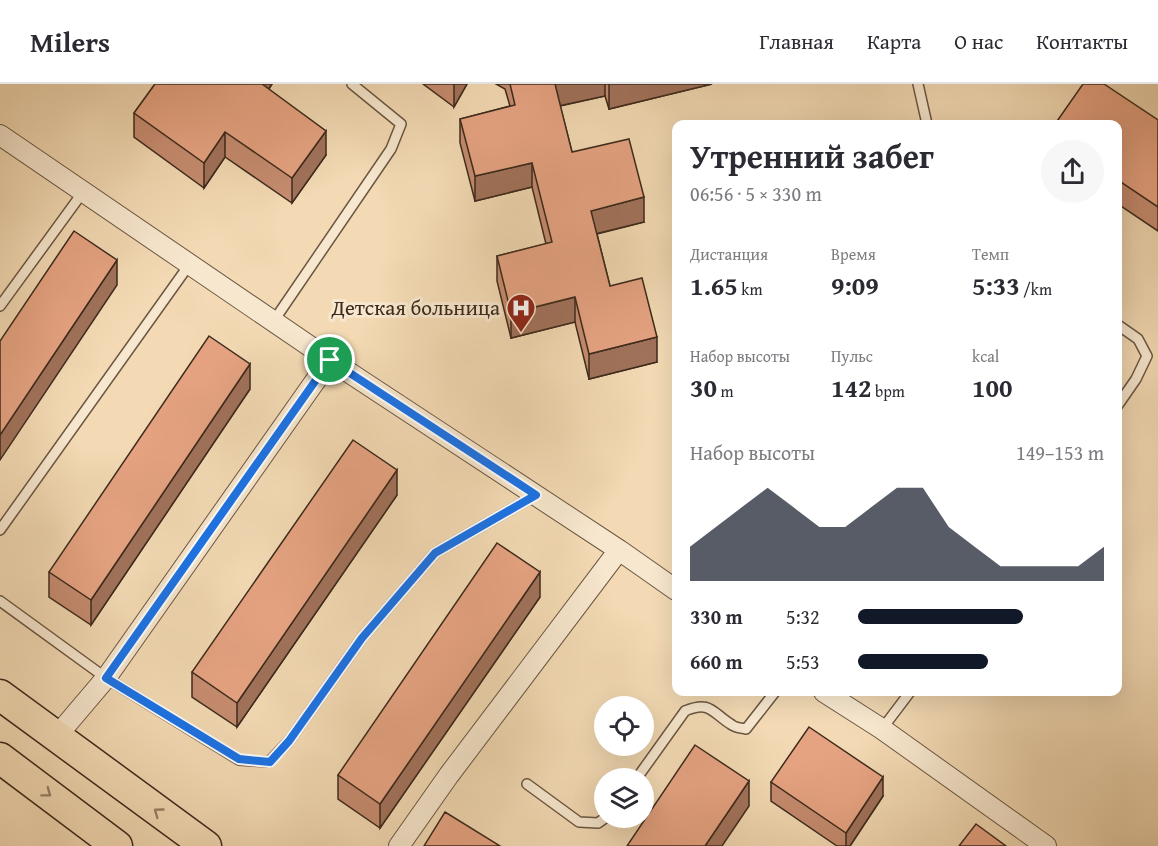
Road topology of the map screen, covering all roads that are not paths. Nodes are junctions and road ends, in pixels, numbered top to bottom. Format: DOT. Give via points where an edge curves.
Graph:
graph roads {
  1 [pos="352,84"];
  2 [pos="918,84"];
  3 [pos="926,120"];
  4 [pos="0,135"];
  5 [pos="82,192"];
  6 [pos="189,265"];
  7 [pos="0,306"];
  8 [pos="273,322"];
  9 [pos="1122,328"];
  10 [pos="330,360"];
  11 [pos="1122,399"];
  12 [pos="536,495"];
  13 [pos="0,530"];
  14 [pos="619,550"];
  15 [pos="672,587"];
  16 [pos="0,601"];
  17 [pos="106,678"];
  18 [pos="0,695"];
  19 [pos="772,696"];
  20 [pos="830,696"];
  21 [pos="907,696"];
  22 [pos="882,729"];
  23 [pos="56,737"];
  24 [pos="0,758"];
  25 [pos="644,768"];
  26 [pos="527,784"];
  27 [pos="594,823"];
  28 [pos="117,846"];
  29 [pos="206,846"];
  30 [pos="399,846"];
  31 [pos="1046,846"];
  1 -- 8 [label="lane" via="401,124 391,149"];
  2 -- 3 [label="lane"];
  4 -- 5 [label="street"];
  5 -- 6 [label="street"];
  5 -- 7 [label="lane"];
  6 -- 8 [label="street"];
  6 -- 13 [label="lane"];
  8 -- 10 [label="street"];
  9 -- 11 [label="lane" via="1138,339 1147,356"];
  10 -- 12 [label="street"];
  10 -- 17 [label="street"];
  12 -- 14 [label="street"];
  12 -- 17 [label="lane" via="435,553 362,638 270,762 239,759"];
  14 -- 15 [label="street"];
  14 -- 30 [label="street"];
  16 -- 17 [label="lane"];
  17 -- 23 [label="street"];
  18 -- 23 [label="main road"];
  19 -- 25 [label="lane" via="746,729 734,727 708,707 685,711"];
  20 -- 22 [label="street"];
  21 -- 22 [label="lane"];
  22 -- 31 [label="street"];
  29 -- 23 [label="main road, one-way"];
  24 -- 28 [label="main road, one-way"];
  26 -- 27 [label="lane" via="579,822"];
}
